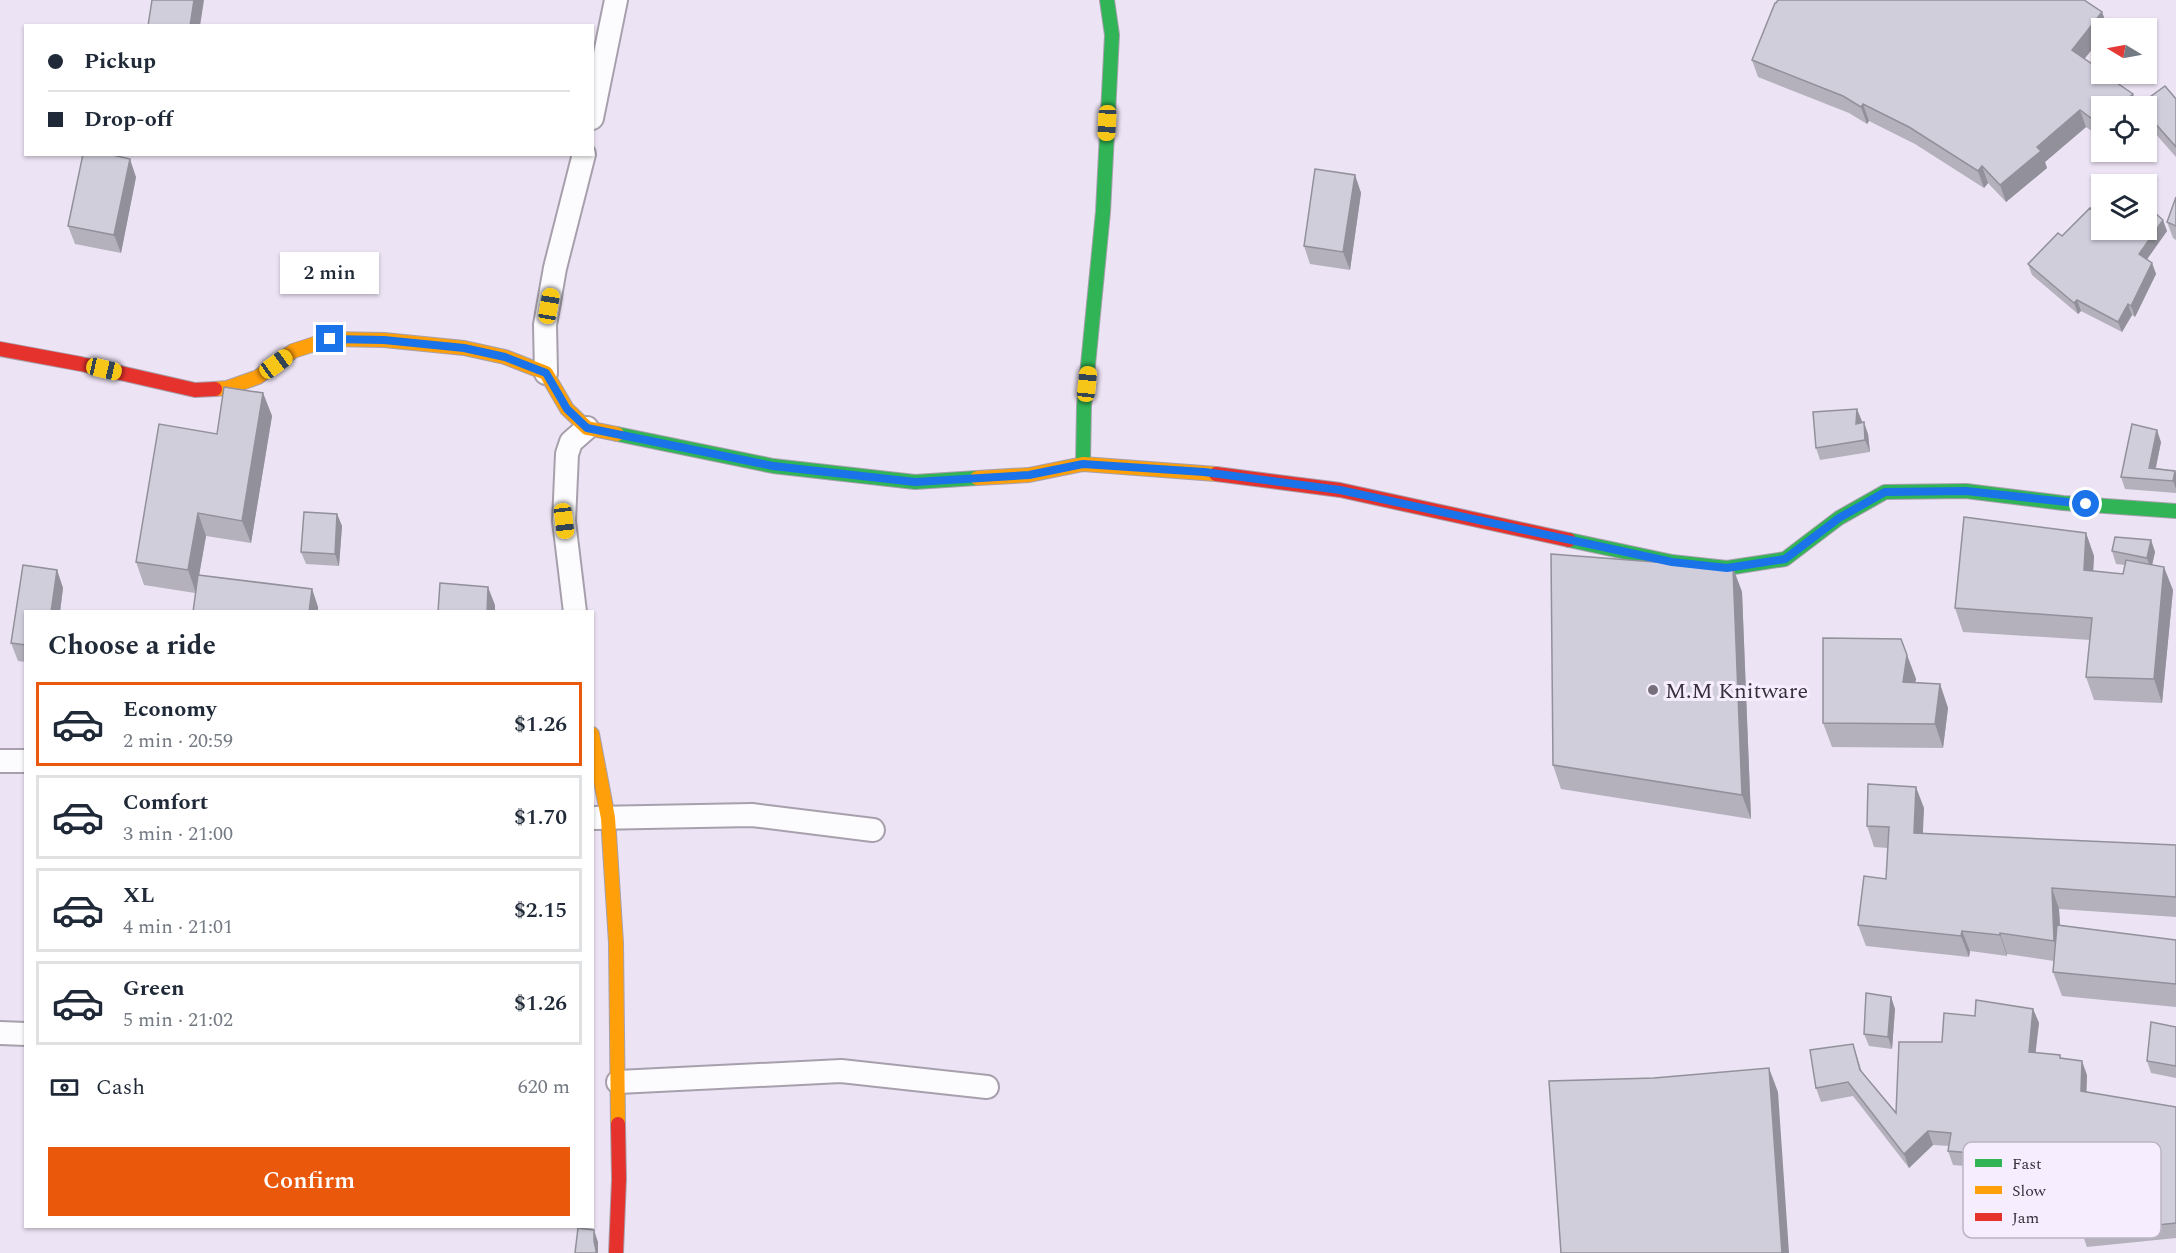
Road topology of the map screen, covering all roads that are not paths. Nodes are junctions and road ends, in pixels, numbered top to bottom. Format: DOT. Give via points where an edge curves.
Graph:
graph roads {
  1 [pos="616,0"];
  2 [pos="1107,0"];
  3 [pos="594,108"];
  4 [pos="583,156"];
  5 [pos="0,349"];
  6 [pos="546,373"];
  7 [pos="587,428"];
  8 [pos="1083,464"];
  9 [pos="2176,511"];
  10 [pos="575,610"];
  11 [pos="594,753"];
  12 [pos="0,761"];
  13 [pos="24,761"];
  14 [pos="601,818"];
  15 [pos="873,830"];
  16 [pos="0,1033"];
  17 [pos="24,1034"];
  18 [pos="618,1082"];
  19 [pos="987,1087"];
  20 [pos="616,1253"];
  1 -- 3 [label="street"];
  2 -- 8 [label="street" via="1112,35 1103,212 1084,406"];
  4 -- 6 [label="street" via="545,325"];
  5 -- 6 [label="street" via="195,390 227,388 258,377 293,351 330,339 464,348 505,357"];
  6 -- 7 [label="street" via="567,409"];
  7 -- 8 [label="street" via="773,466 915,482 1029,475"];
  7 -- 10 [label="street" via="571,442 567,454 564,521"];
  8 -- 9 [label="street" via="1204,472 1340,490 1672,562 1727,568 1785,559 1839,518 1885,492 1966,491"];
  11 -- 14 [label="street"];
  12 -- 13 [label="street"];
  14 -- 15 [label="street" via="752,815"];
  14 -- 18 [label="street" via="616,943"];
  16 -- 17 [label="street"];
  18 -- 19 [label="street" via="841,1071"];
  18 -- 20 [label="street"];
}
